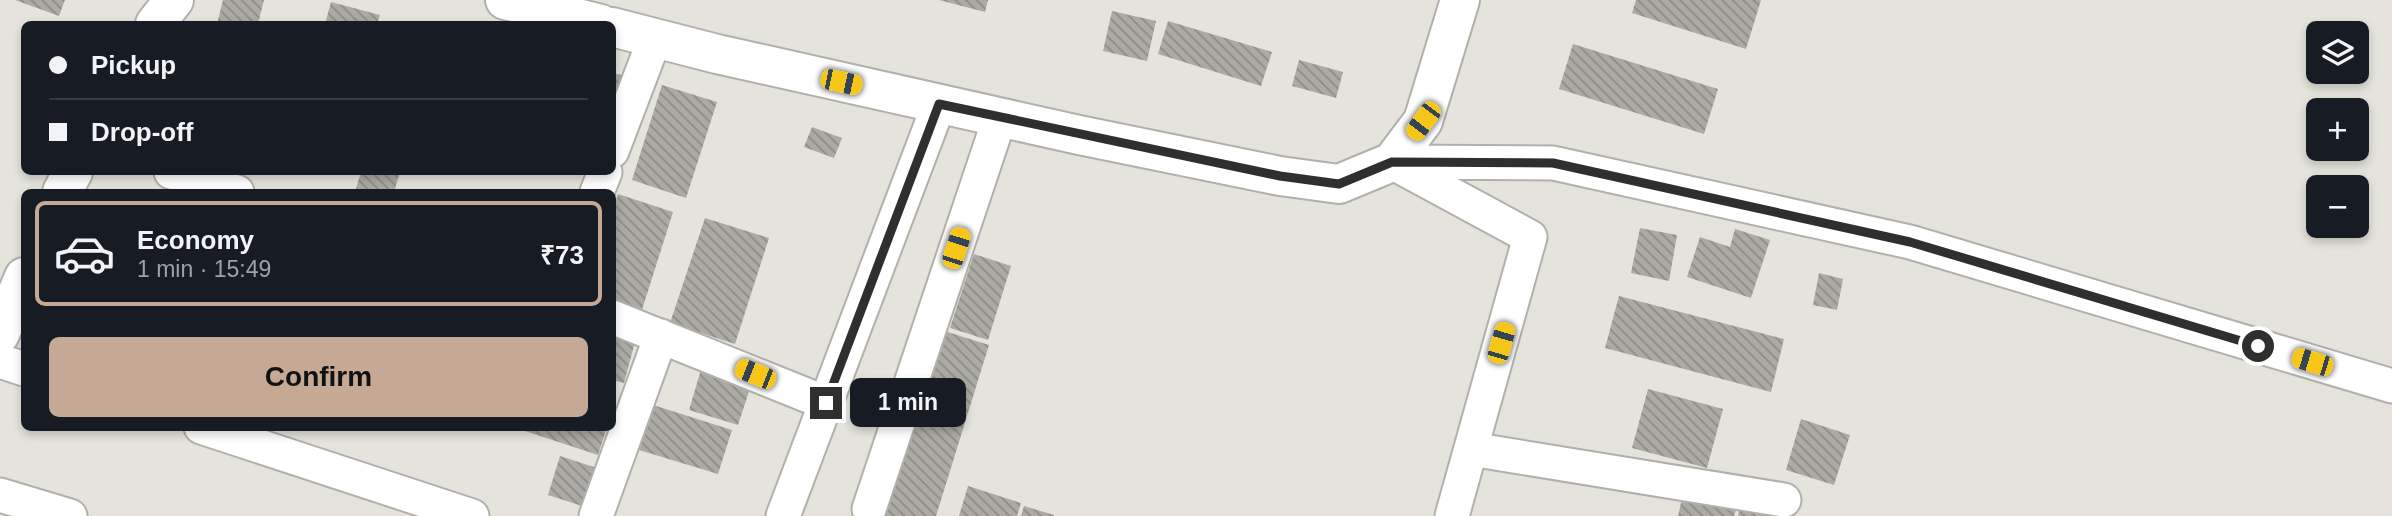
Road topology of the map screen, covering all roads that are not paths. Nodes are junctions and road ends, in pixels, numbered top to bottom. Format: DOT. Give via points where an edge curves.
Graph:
graph roads {
  1 [pos="174,0"];
  2 [pos="505,0"];
  3 [pos="1460,0"];
  4 [pos="157,21"];
  5 [pos="589,21"];
  6 [pos="616,28"];
  7 [pos="654,38"];
  8 [pos="939,104"];
  9 [pos="1000,117"];
  10 [pos="616,140"];
  11 [pos="1392,162"];
  12 [pos="181,175"];
  13 [pos="227,189"];
  14 [pos="21,284"];
  15 [pos="616,319"];
  16 [pos="0,334"];
  17 [pos="660,336"];
  18 [pos="0,361"];
  19 [pos="21,368"];
  20 [pos="2392,386"];
  21 [pos="826,403"];
  22 [pos="213,431"];
  23 [pos="1471,449"];
  24 [pos="0,495"];
  25 [pos="1784,500"];
  26 [pos="869,509"];
  27 [pos="70,516"];
  28 [pos="472,516"];
  29 [pos="596,516"];
  30 [pos="783,516"];
  31 [pos="1452,516"];
  1 -- 4 [label="street"];
  2 -- 5 [label="street"];
  3 -- 11 [label="street" via="1423,121"];
  6 -- 7 [label="street"];
  7 -- 8 [label="street"];
  7 -- 10 [label="street"];
  8 -- 9 [label="street"];
  8 -- 21 [label="street"];
  9 -- 11 [label="street" via="1280,176 1339,184"];
  9 -- 26 [label="street"];
  11 -- 20 [label="street" via="1553,163 1910,242"];
  11 -- 23 [label="street" via="1530,237"];
  12 -- 13 [label="street"];
  14 -- 16 [label="street"];
  15 -- 17 [label="street"];
  17 -- 21 [label="street"];
  17 -- 29 [label="street"];
  18 -- 19 [label="street"];
  21 -- 30 [label="street"];
  22 -- 28 [label="street"];
  23 -- 25 [label="street"];
  23 -- 31 [label="street"];
  24 -- 27 [label="street"];
}
